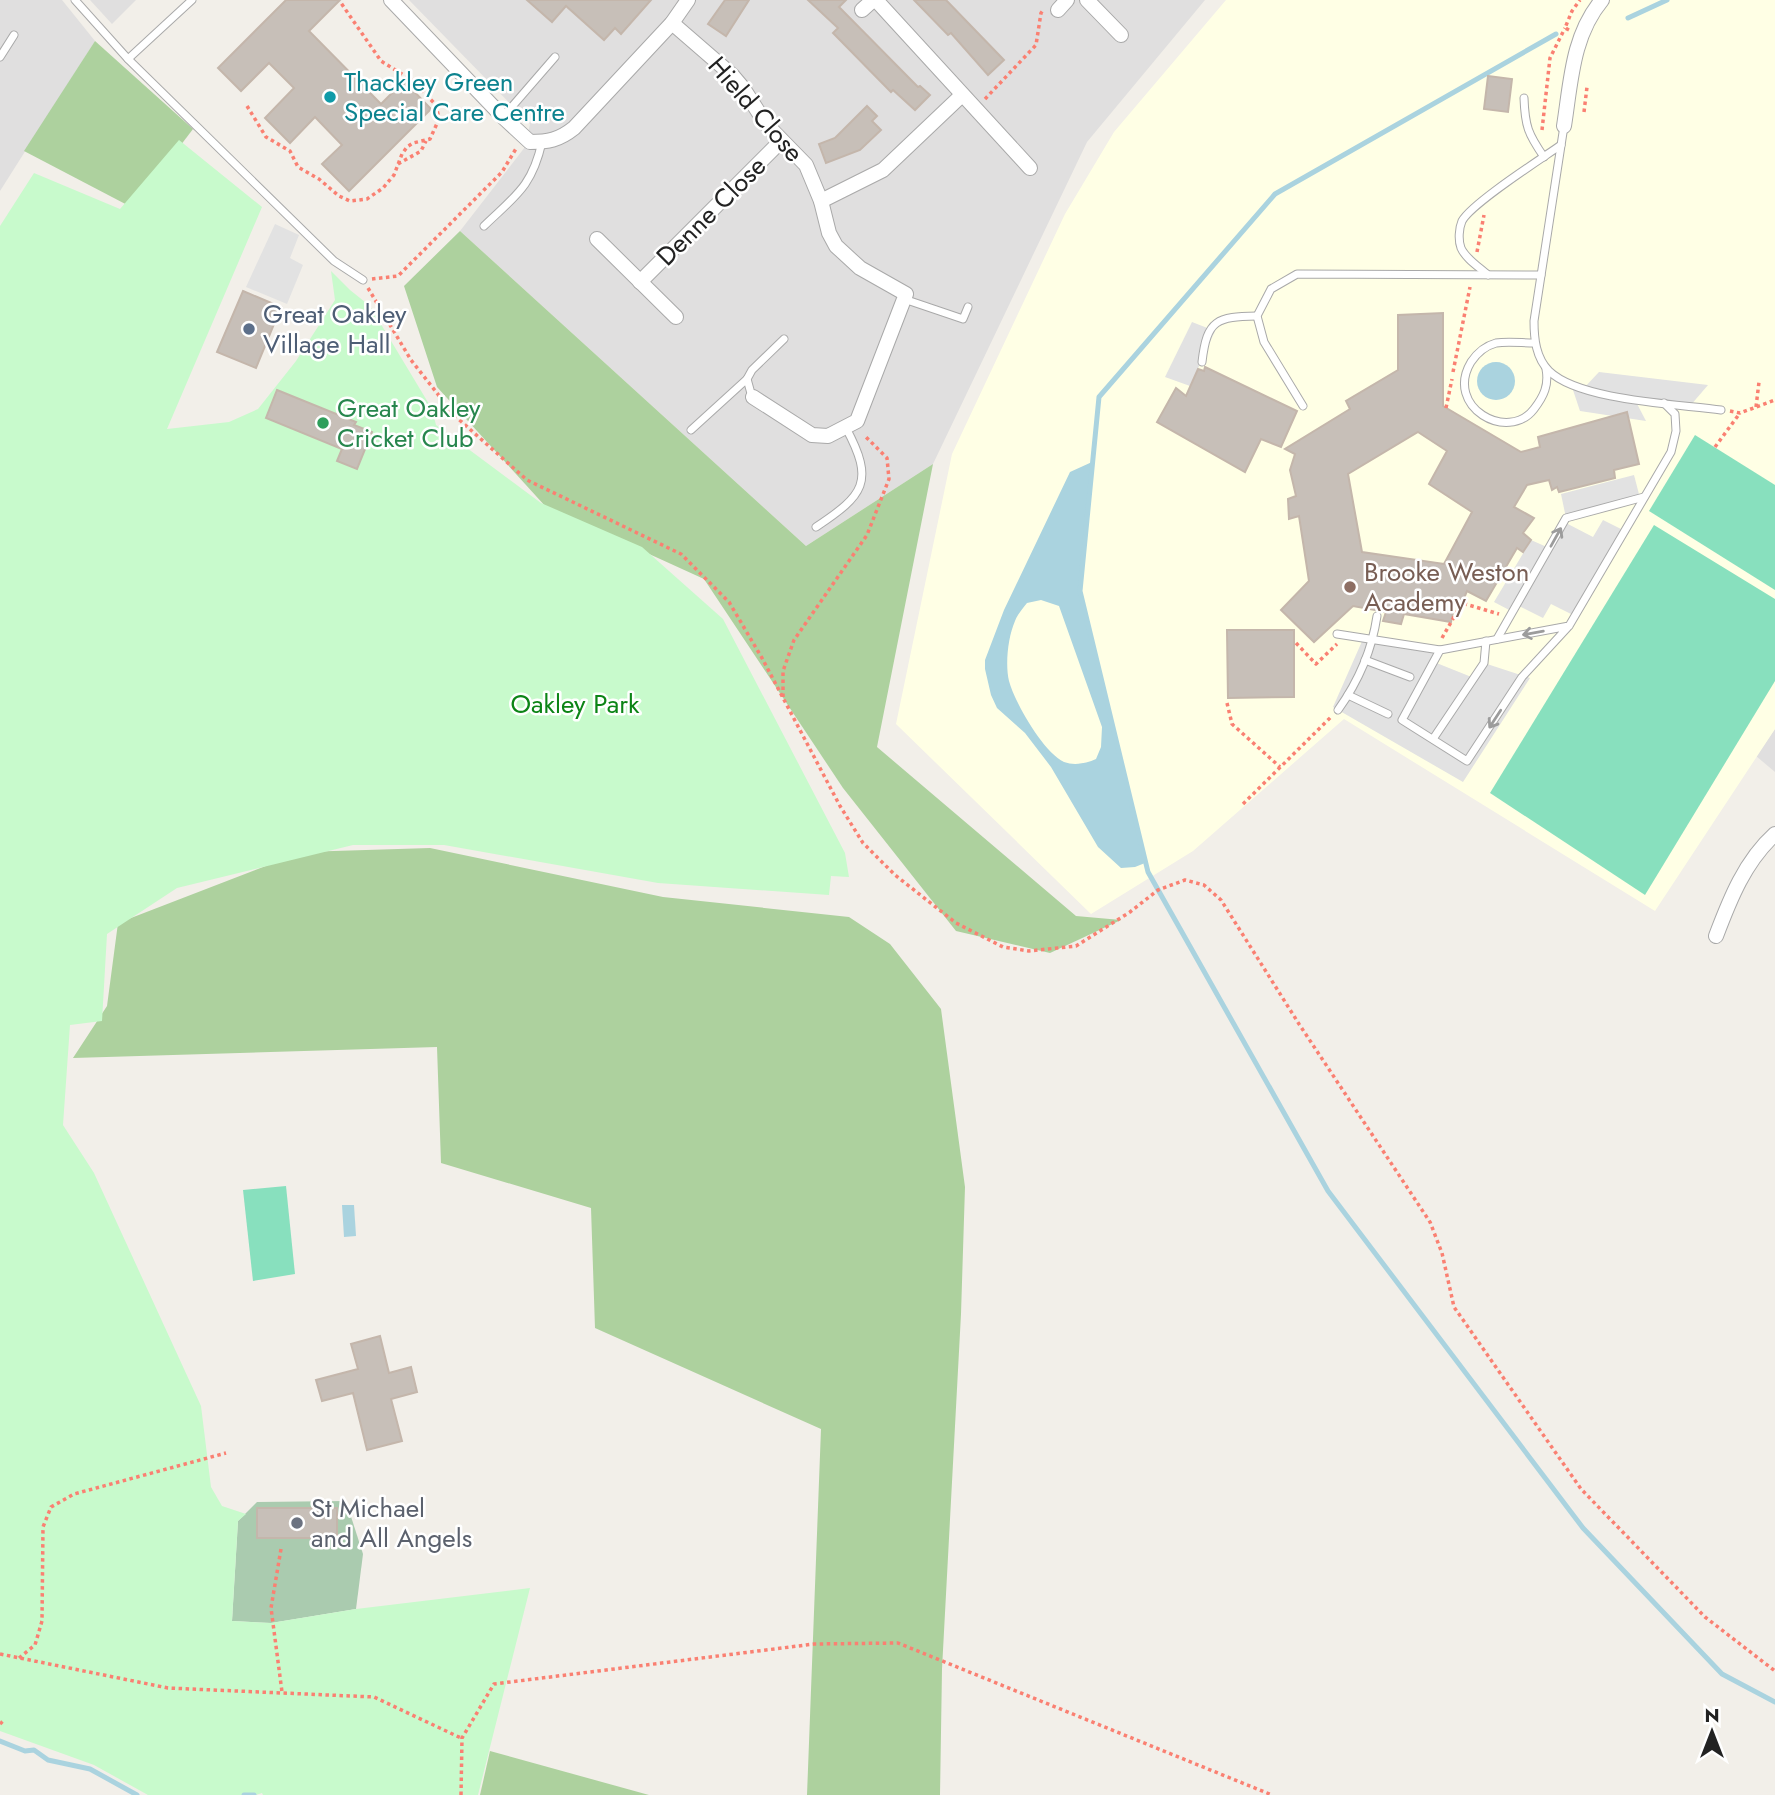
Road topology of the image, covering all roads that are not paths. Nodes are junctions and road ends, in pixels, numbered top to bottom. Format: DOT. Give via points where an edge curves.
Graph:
graph roads {
  1 [pos="75,0"];
  2 [pos="192,0"];
  3 [pos="391,0"];
  4 [pos="688,0"];
  5 [pos="1087,0"];
  6 [pos="1602,0"];
  7 [pos="870,3"];
  8 [pos="671,23"];
  9 [pos="14,35"];
  10 [pos="1121,35"];
  11 [pos="0,57"];
  12 [pos="555,57"];
  13 [pos="128,60"];
  14 [pos="962,95"];
  15 [pos="1524,98"];
  16 [pos="503,117"];
  17 [pos="1564,126"];
  18 [pos="781,141"];
  19 [pos="542,142"];
  20 [pos="1561,145"];
  21 [pos="1544,157"];
  22 [pos="1030,168"];
  23 [pos="821,201"];
  24 [pos="484,226"];
  25 [pos="597,239"];
  26 [pos="1489,275"];
  27 [pos="1541,275"];
  28 [pos="363,280"];
  29 [pos="640,282"];
  30 [pos="905,296"];
  31 [pos="968,307"];
  32 [pos="1257,316"];
  33 [pos="676,317"];
  34 [pos="784,340"];
  35 [pos="1534,343"];
  36 [pos="1202,362"];
  37 [pos="1546,366"];
  38 [pos="747,379"];
  39 [pos="753,397"];
  40 [pos="1664,403"];
  41 [pos="1303,406"];
  42 [pos="1721,410"];
  43 [pos="852,424"];
  44 [pos="691,430"];
  45 [pos="1644,497"];
  46 [pos="816,527"];
  47 [pos="1377,616"];
  48 [pos="1569,626"];
  49 [pos="1342,635"];
  50 [pos="1497,639"];
  51 [pos="1374,641"];
  52 [pos="1486,641"];
  53 [pos="1438,649"];
  54 [pos="1365,660"];
  55 [pos="1410,677"];
  56 [pos="1348,695"];
  57 [pos="1338,710"];
  58 [pos="1388,714"];
  59 [pos="1433,739"];
  60 [pos="1775,834"];
  61 [pos="1716,936"];
  1 -- 13 [label="lane"];
  2 -- 13 [label="lane"];
  3 -- 16 [label="street"];
  4 -- 8 [label="street"];
  5 -- 10 [label="street"];
  6 -- 17 [label="street" via="1578,40"];
  7 -- 14 [label="street"];
  8 -- 18 [label="street, Hield Close" via="732,75"];
  8 -- 19 [label="street" via="574,128 558,139"];
  9 -- 11 [label="lane"];
  12 -- 16 [label="lane"];
  13 -- 28 [label="lane" via="334,261"];
  14 -- 22 [label="street"];
  14 -- 23 [label="street" via="883,170"];
  15 -- 21 [label="lane" via="1525,124"];
  16 -- 19 [label="street" via="530,142"];
  17 -- 20 [label="lane"];
  18 -- 23 [label="street, Hield Close" via="806,166"];
  18 -- 29 [label="street, Denne Close"];
  19 -- 24 [label="lane" via="528,182"];
  20 -- 21 [label="lane"];
  20 -- 27 [label="lane"];
  21 -- 26 [label="lane" via="1467,215 1460,228 1461,247"];
  23 -- 30 [label="street, Hield Close" via="836,246 860,268"];
  25 -- 29 [label="street"];
  26 -- 27 [label="lane"];
  26 -- 32 [label="lane" via="1297,274 1271,289"];
  27 -- 35 [label="lane"];
  29 -- 33 [label="street"];
  30 -- 31 [label="lane" via="963,319"];
  30 -- 43 [label="street"];
  32 -- 36 [label="lane" via="1227,317 1216,324 1205,336"];
  32 -- 41 [label="lane" via="1264,342"];
  34 -- 38 [label="lane"];
  35 -- 37 [label="lane"];
  35 -- 37 [label="lane" via="1497,343 1475,355 1464,373 1469,406 1496,421 1515,421 1532,412 1545,392"];
  37 -- 40 [label="lane" via="1571,384 1600,394"];
  38 -- 39 [label="lane"];
  38 -- 44 [label="lane"];
  39 -- 43 [label="street" via="812,435 828,436"];
  40 -- 42 [label="lane"];
  40 -- 45 [label="lane" via="1675,414 1676,431 1671,452"];
  43 -- 46 [label="lane" via="863,474 847,506"];
  45 -- 48 [label="lane"];
  50 -- 45 [label="lane, one-way" via="1566,518"];
  47 -- 51 [label="lane"];
  48 -- 50 [label="lane, one-way"];
  48 -- 59 [label="lane, one-way" via="1522,677 1467,761"];
  49 -- 51 [label="lane"];
  50 -- 52 [label="lane"];
  51 -- 53 [label="lane"];
  51 -- 54 [label="lane"];
  52 -- 53 [label="lane"];
  52 -- 59 [label="lane" via="1484,663"];
  53 -- 59 [label="lane" via="1402,720"];
  54 -- 55 [label="lane"];
  54 -- 56 [label="lane"];
  56 -- 57 [label="lane"];
  56 -- 58 [label="lane"];
  60 -- 61 [label="street" via="1733,890"];
}
